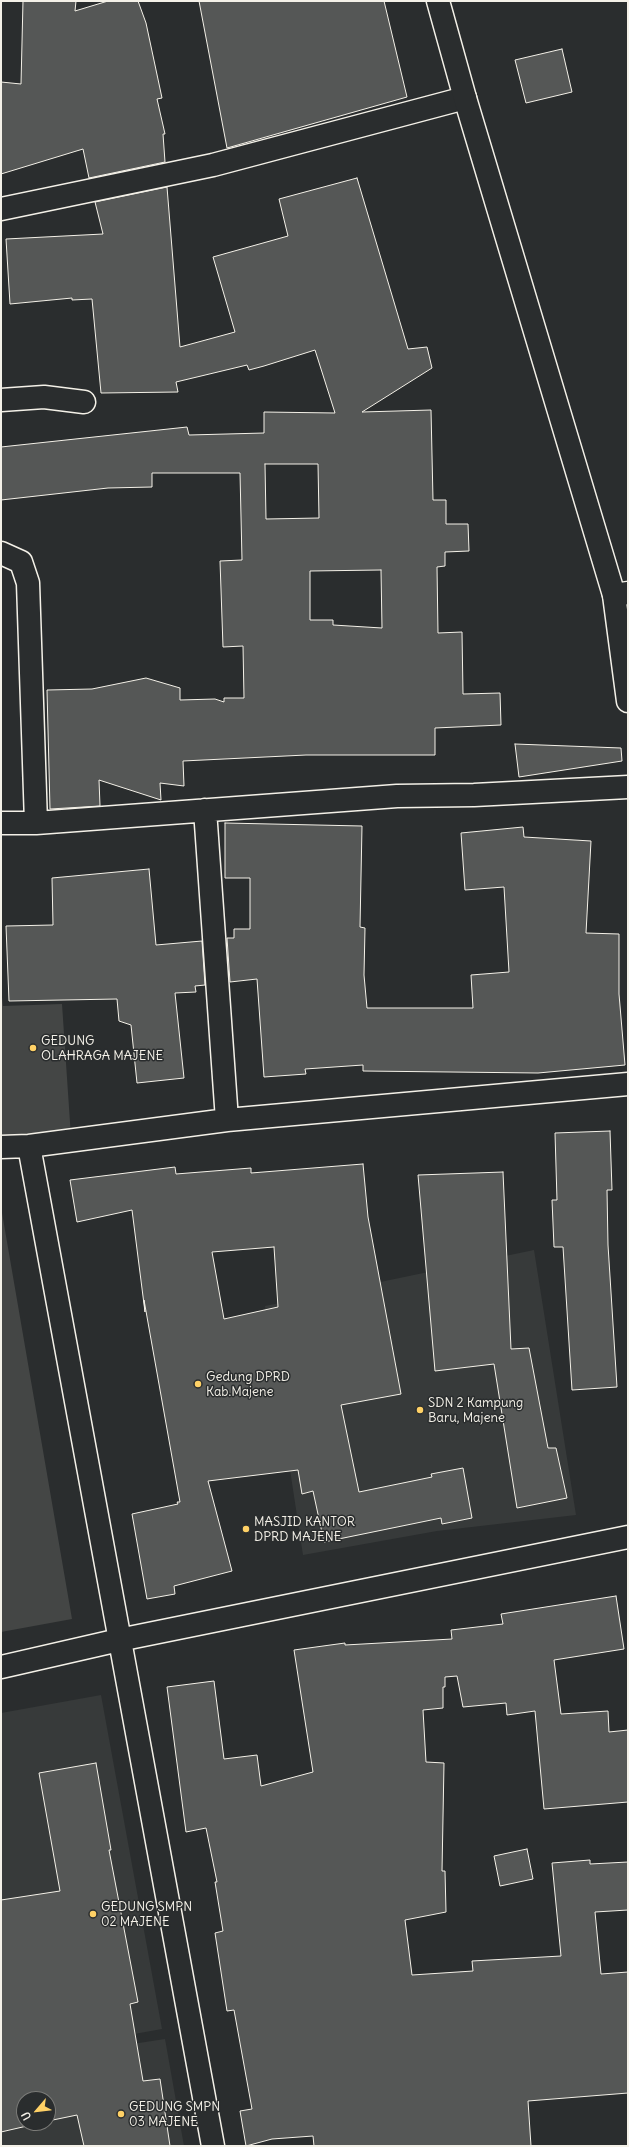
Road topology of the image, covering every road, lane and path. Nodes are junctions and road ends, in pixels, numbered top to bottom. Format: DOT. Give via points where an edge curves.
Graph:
graph roads {
  1 [pos="438,1"];
  2 [pos="465,98"];
  3 [pos="1,209"];
  4 [pos="1,400"];
  5 [pos="84,402"];
  6 [pos="1,553"];
  7 [pos="621,594"];
  8 [pos="628,701"];
  9 [pos="628,787"];
  10 [pos="205,810"];
  11 [pos="36,822"];
  12 [pos="1,823"];
  13 [pos="628,1084"];
  14 [pos="227,1120"];
  15 [pos="29,1146"];
  16 [pos="1,1147"];
  17 [pos="628,1537"];
  18 [pos="119,1640"];
  19 [pos="1,1667"];
  20 [pos="213,2146"];
  1 -- 2 [label="main road"];
  2 -- 3 [label="main road" via="213,165"];
  2 -- 7 [label="main road"];
  4 -- 5 [label="main road" via="44,397"];
  6 -- 11 [label="main road" via="21,562 28,584"];
  7 -- 8 [label="main road"];
  9 -- 10 [label="main road" via="397,796"];
  10 -- 11 [label="main road"];
  10 -- 14 [label="main road"];
  11 -- 12 [label="main road"];
  13 -- 14 [label="main road"];
  14 -- 15 [label="main road"];
  15 -- 16 [label="main road"];
  15 -- 18 [label="main road"];
  17 -- 18 [label="main road"];
  18 -- 19 [label="main road"];
  18 -- 20 [label="main road"];
}
